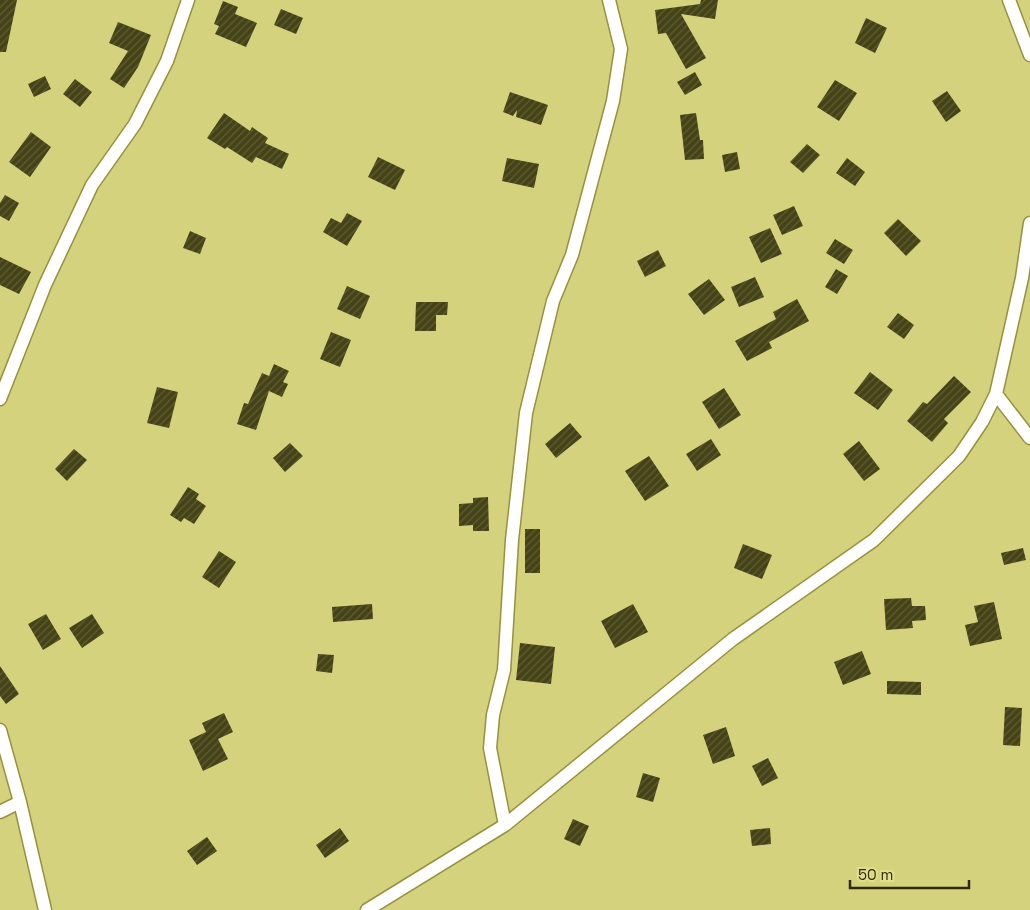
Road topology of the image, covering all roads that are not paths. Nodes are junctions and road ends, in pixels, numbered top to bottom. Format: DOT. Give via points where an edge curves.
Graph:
graph roads {
  1 [pos="188,0"];
  2 [pos="609,0"];
  3 [pos="1009,0"];
  4 [pos="1030,56"];
  5 [pos="1030,223"];
  6 [pos="996,394"];
  7 [pos="0,399"];
  8 [pos="1030,438"];
  9 [pos="0,730"];
  10 [pos="20,802"];
  11 [pos="0,812"];
  12 [pos="505,825"];
  13 [pos="45,910"];
  14 [pos="367,910"];
  1 -- 7 [label="street" via="167,61 135,124 92,185 53,268"];
  2 -- 12 [label="street" via="622,49 613,101 572,255 553,301 526,413 512,540 504,670 493,715 490,748"];
  3 -- 4 [label="street"];
  5 -- 6 [label="street" via="1022,278"];
  6 -- 8 [label="street"];
  6 -- 12 [label="street" via="959,456 874,540 733,639"];
  9 -- 10 [label="street"];
  10 -- 11 [label="street"];
  10 -- 13 [label="street"];
  12 -- 14 [label="street"];
}
